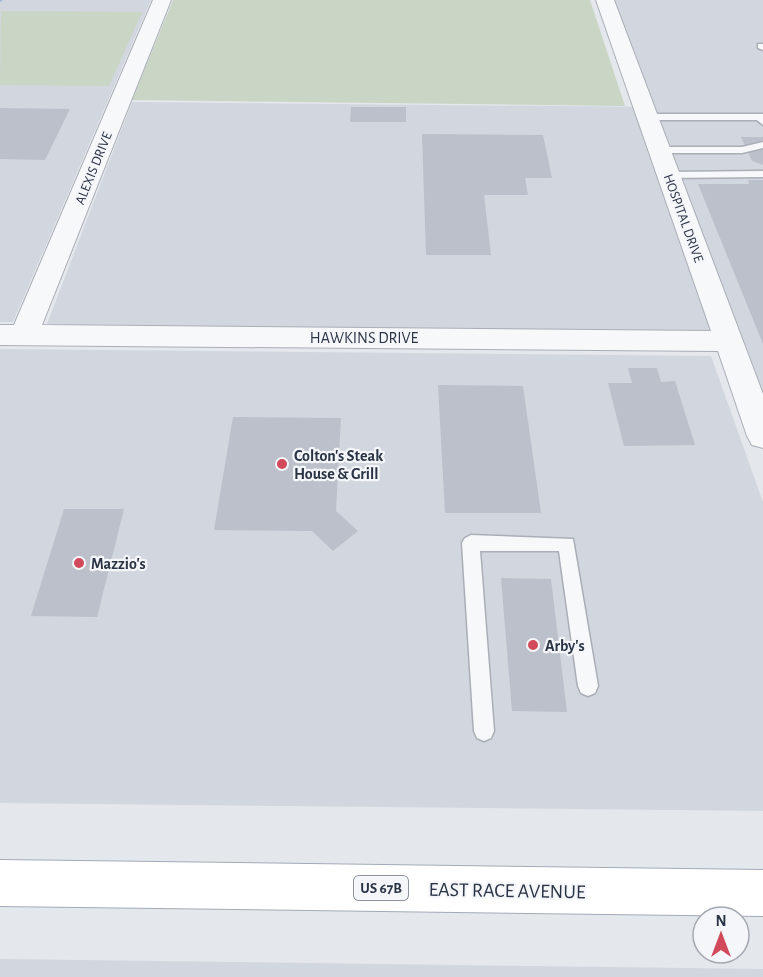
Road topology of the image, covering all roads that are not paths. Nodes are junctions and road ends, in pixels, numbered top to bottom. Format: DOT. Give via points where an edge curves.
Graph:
graph roads {
  1 [pos="162,0"];
  2 [pos="605,0"];
  3 [pos="647,117"];
  4 [pos="763,122"];
  5 [pos="763,145"];
  6 [pos="660,150"];
  7 [pos="763,174"];
  8 [pos="668,175"];
  9 [pos="12,335"];
  10 [pos="729,341"];
  11 [pos="763,436"];
  12 [pos="588,686"];
  13 [pos="484,731"];
  14 [pos="0,883"];
  15 [pos="763,893"];
  1 -- 9 [label="street, ALEXIS DRIVE"];
  2 -- 3 [label="street, HOSPITAL DRIVE"];
  3 -- 4 [label="lane" via="761,117"];
  3 -- 6 [label="street, HOSPITAL DRIVE"];
  5 -- 6 [label="lane" via="742,150"];
  6 -- 8 [label="street, HOSPITAL DRIVE"];
  7 -- 8 [label="lane"];
  8 -- 10 [label="street, HOSPITAL DRIVE"];
  9 -- 10 [label="street, HAWKINS DRIVE"];
  10 -- 11 [label="street, HOSPITAL DRIVE"];
  12 -- 13 [label="lane" via="567,544 471,543"];
  14 -- 15 [label="main road, EAST RACE AVENUE / US 67B"];
}
